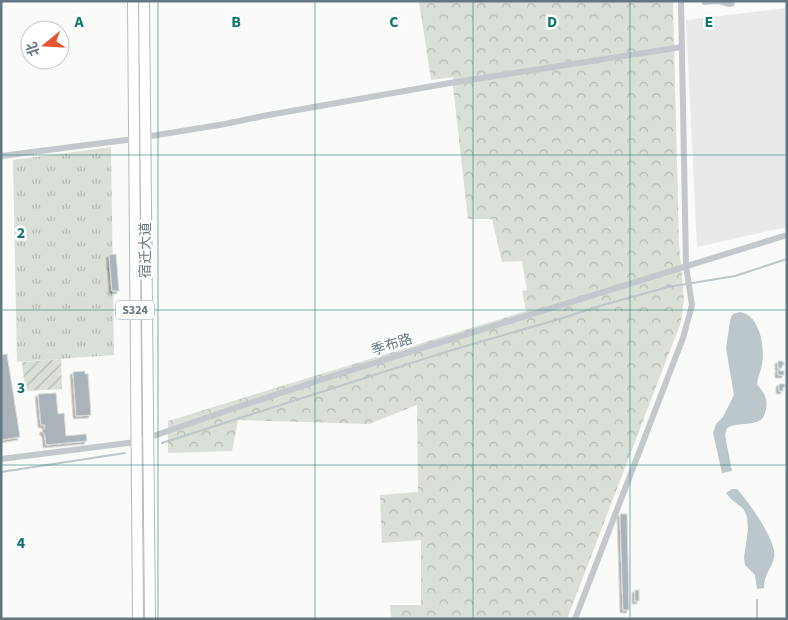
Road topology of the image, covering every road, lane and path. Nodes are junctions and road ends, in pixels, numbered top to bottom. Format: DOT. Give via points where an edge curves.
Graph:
graph roads {
  1 [pos="133,1"];
  2 [pos="144,1"];
  3 [pos="681,1"];
  4 [pos="682,47"];
  5 [pos="145,137"];
  6 [pos="134,139"];
  7 [pos="1,156"];
  8 [pos="787,235"];
  9 [pos="686,266"];
  10 [pos="148,438"];
  11 [pos="136,442"];
  12 [pos="1,459"];
  13 [pos="138,619"];
  14 [pos="150,619"];
  15 [pos="575,619"];
  1 -- 6 [label="main road, 宿迁大道 / S324"];
  2 -- 5 [label="main road, 宿迁大道 / S324"];
  3 -- 4 [label="street"];
  4 -- 5 [label="street" via="450,83"];
  4 -- 9 [label="street"];
  5 -- 10 [label="main road, 宿迁大道 / S324"];
  6 -- 7 [label="street"];
  6 -- 11 [label="main road, 宿迁大道 / S324"];
  8 -- 9 [label="street, 季布路"];
  9 -- 10 [label="street, 季布路" via="342,373"];
  9 -- 15 [label="street" via="692,306 683,338"];
  10 -- 11 [label="street, 季布路"];
  10 -- 14 [label="main road, 宿迁大道 / S324"];
  11 -- 12 [label="street, 季布路"];
  11 -- 13 [label="main road, 宿迁大道 / S324"];
}
